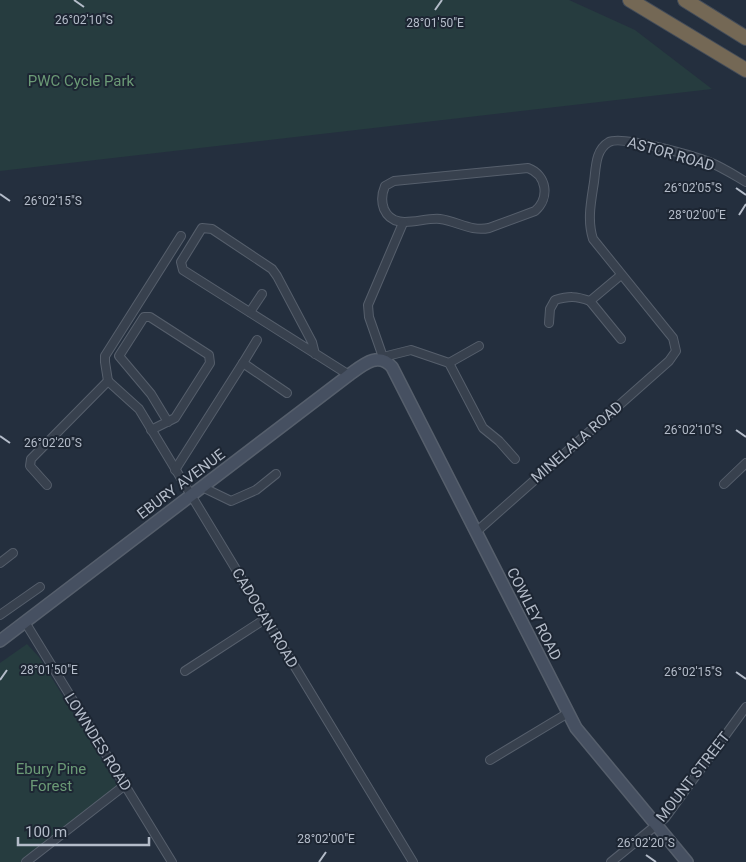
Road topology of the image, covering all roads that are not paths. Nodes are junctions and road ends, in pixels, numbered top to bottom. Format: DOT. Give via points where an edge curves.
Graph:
graph roads {
  1 [pos="630,0"];
  2 [pos="685,0"];
  3 [pos="746,38"];
  4 [pos="746,70"];
  5 [pos="746,182"];
  6 [pos="403,223"];
  7 [pos="180,236"];
  8 [pos="621,275"];
  9 [pos="262,294"];
  10 [pos="590,301"];
  11 [pos="250,312"];
  12 [pos="549,323"];
  13 [pos="621,338"];
  14 [pos="257,340"];
  15 [pos="479,346"];
  16 [pos="315,354"];
  17 [pos="384,358"];
  18 [pos="450,362"];
  19 [pos="243,363"];
  20 [pos="349,375"];
  21 [pos="108,381"];
  22 [pos="287,392"];
  23 [pos="168,422"];
  24 [pos="151,430"];
  25 [pos="515,458"];
  26 [pos="746,463"];
  27 [pos="175,470"];
  28 [pos="276,474"];
  29 [pos="724,484"];
  30 [pos="47,485"];
  31 [pos="202,487"];
  32 [pos="191,496"];
  33 [pos="476,532"];
  34 [pos="13,553"];
  35 [pos="0,563"];
  36 [pos="40,587"];
  37 [pos="0,615"];
  38 [pos="266,619"];
  39 [pos="25,622"];
  40 [pos="0,640"];
  41 [pos="185,671"];
  42 [pos="746,707"];
  43 [pos="568,713"];
  44 [pos="490,760"];
  45 [pos="125,785"];
  46 [pos="656,825"];
  47 [pos="26,862"];
  48 [pos="172,862"];
  49 [pos="413,862"];
  50 [pos="611,862"];
  51 [pos="687,862"];
  1 -- 4 [label="highway"];
  2 -- 3 [label="highway"];
  5 -- 8 [label="street, ASTOR ROAD" via="710,163 628,141 611,141 598,154 589,226 593,239"];
  6 -- 6 [label="street" via="389,217 383,206 385,186 394,181 528,168 537,172 544,183 544,199 534,211 482,230 439,219"];
  6 -- 17 [label="street" via="368,305 369,317"];
  7 -- 21 [label="street" via="106,356"];
  8 -- 10 [label="street"];
  8 -- 33 [label="street, MINELALA ROAD" via="673,338 676,351 669,361"];
  9 -- 11 [label="street"];
  10 -- 12 [label="street" via="569,296 555,300 551,305"];
  10 -- 13 [label="street"];
  11 -- 16 [label="street"];
  11 -- 16 [label="street" via="182,268 181,262 202,228 212,229 272,269 312,342"];
  14 -- 19 [label="street"];
  15 -- 18 [label="street"];
  16 -- 20 [label="street"];
  17 -- 18 [label="street" via="411,350"];
  17 -- 20 [label="street, EBURY AVENUE" via="366,363"];
  17 -- 33 [label="street, COWLEY ROAD" via="392,367"];
  18 -- 25 [label="street" via="483,428"];
  19 -- 22 [label="street"];
  19 -- 27 [label="street"];
  20 -- 31 [label="street, EBURY AVENUE"];
  21 -- 24 [label="street, CADOGAN ROAD" via="139,409"];
  21 -- 30 [label="street" via="31,459 30,466"];
  23 -- 23 [label="street" via="175,418 210,363 210,357 146,316 119,356 151,394"];
  23 -- 24 [label="street"];
  24 -- 27 [label="street, CADOGAN ROAD"];
  26 -- 29 [label="street"];
  27 -- 32 [label="street, CADOGAN ROAD"];
  28 -- 31 [label="street" via="256,490 232,501"];
  31 -- 32 [label="street, EBURY AVENUE"];
  32 -- 38 [label="street, CADOGAN ROAD"];
  32 -- 39 [label="street, EBURY AVENUE"];
  33 -- 43 [label="street, COWLEY ROAD"];
  34 -- 35 [label="street"];
  36 -- 37 [label="street"];
  38 -- 41 [label="street"];
  38 -- 49 [label="street, CADOGAN ROAD"];
  39 -- 40 [label="street, EBURY AVENUE"];
  39 -- 45 [label="street, LOWNDES ROAD"];
  42 -- 46 [label="street, MOUNT STREET" via="665,818"];
  43 -- 44 [label="street"];
  43 -- 46 [label="street, COWLEY ROAD" via="585,739"];
  45 -- 47 [label="street"];
  45 -- 48 [label="street, LOWNDES ROAD"];
  46 -- 50 [label="street, MOUNT STREET"];
  46 -- 51 [label="street, COWLEY ROAD"];
}
